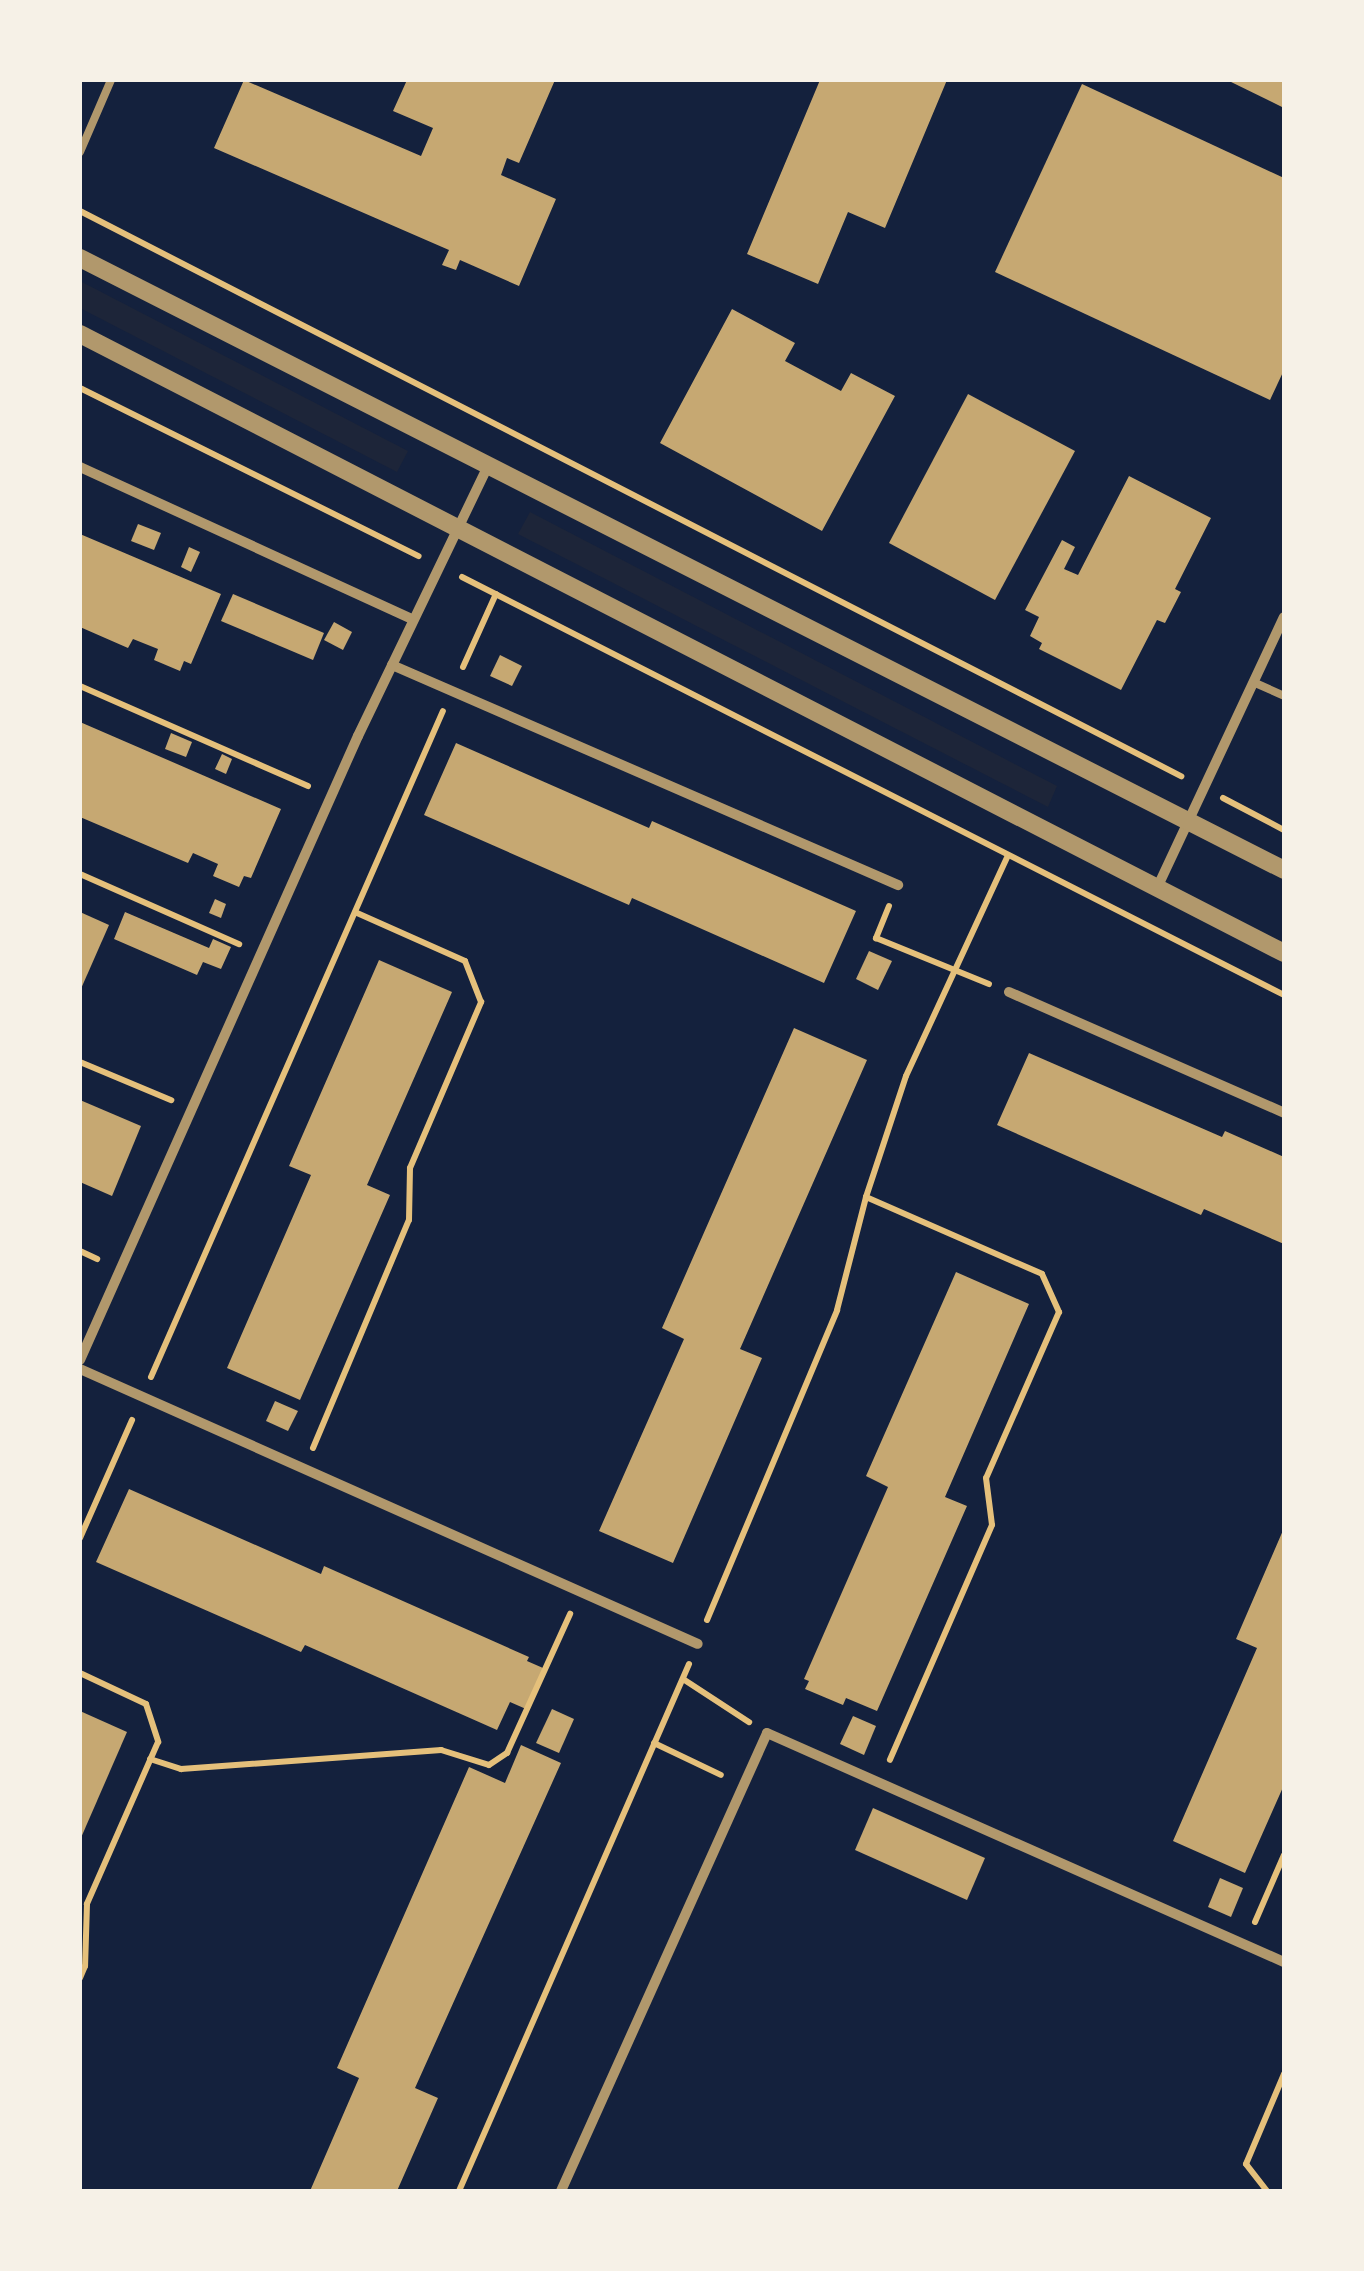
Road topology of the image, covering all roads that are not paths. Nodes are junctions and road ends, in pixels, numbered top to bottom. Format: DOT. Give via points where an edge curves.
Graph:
graph roads {
  1 [pos="111,80"];
  2 [pos="80,152"];
  3 [pos="80,258"];
  4 [pos="80,334"];
  5 [pos="80,468"];
  6 [pos="487,468"];
  7 [pos="457,528"];
  8 [pos="1284,618"];
  9 [pos="412,619"];
  10 [pos="392,665"];
  11 [pos="1253,682"];
  12 [pos="1284,696"];
  13 [pos="1188,820"];
  14 [pos="1284,870"];
  15 [pos="898,885"];
  16 [pos="1157,888"];
  17 [pos="1284,953"];
  18 [pos="1009,992"];
  19 [pos="1284,1113"];
  20 [pos="80,1360"];
  21 [pos="80,1369"];
  22 [pos="698,1644"];
  23 [pos="1284,1962"];
  24 [pos="561,2191"];
  1 -- 2 [label="lane"];
  3 -- 6 [label="street"];
  4 -- 7 [label="street"];
  5 -- 9 [label="street"];
  6 -- 7 [label="street"];
  6 -- 13 [label="street"];
  7 -- 9 [label="street"];
  7 -- 16 [label="street"];
  8 -- 11 [label="street"];
  9 -- 10 [label="street"];
  10 -- 15 [label="street"];
  10 -- 20 [label="street"];
  11 -- 12 [label="lane"];
  11 -- 13 [label="street"];
  13 -- 14 [label="street"];
  13 -- 16 [label="street"];
  16 -- 17 [label="street"];
  18 -- 19 [label="street"];
  21 -- 22 [label="street"];
  23 -- 24 [label="street" via="766,1734"];
}
